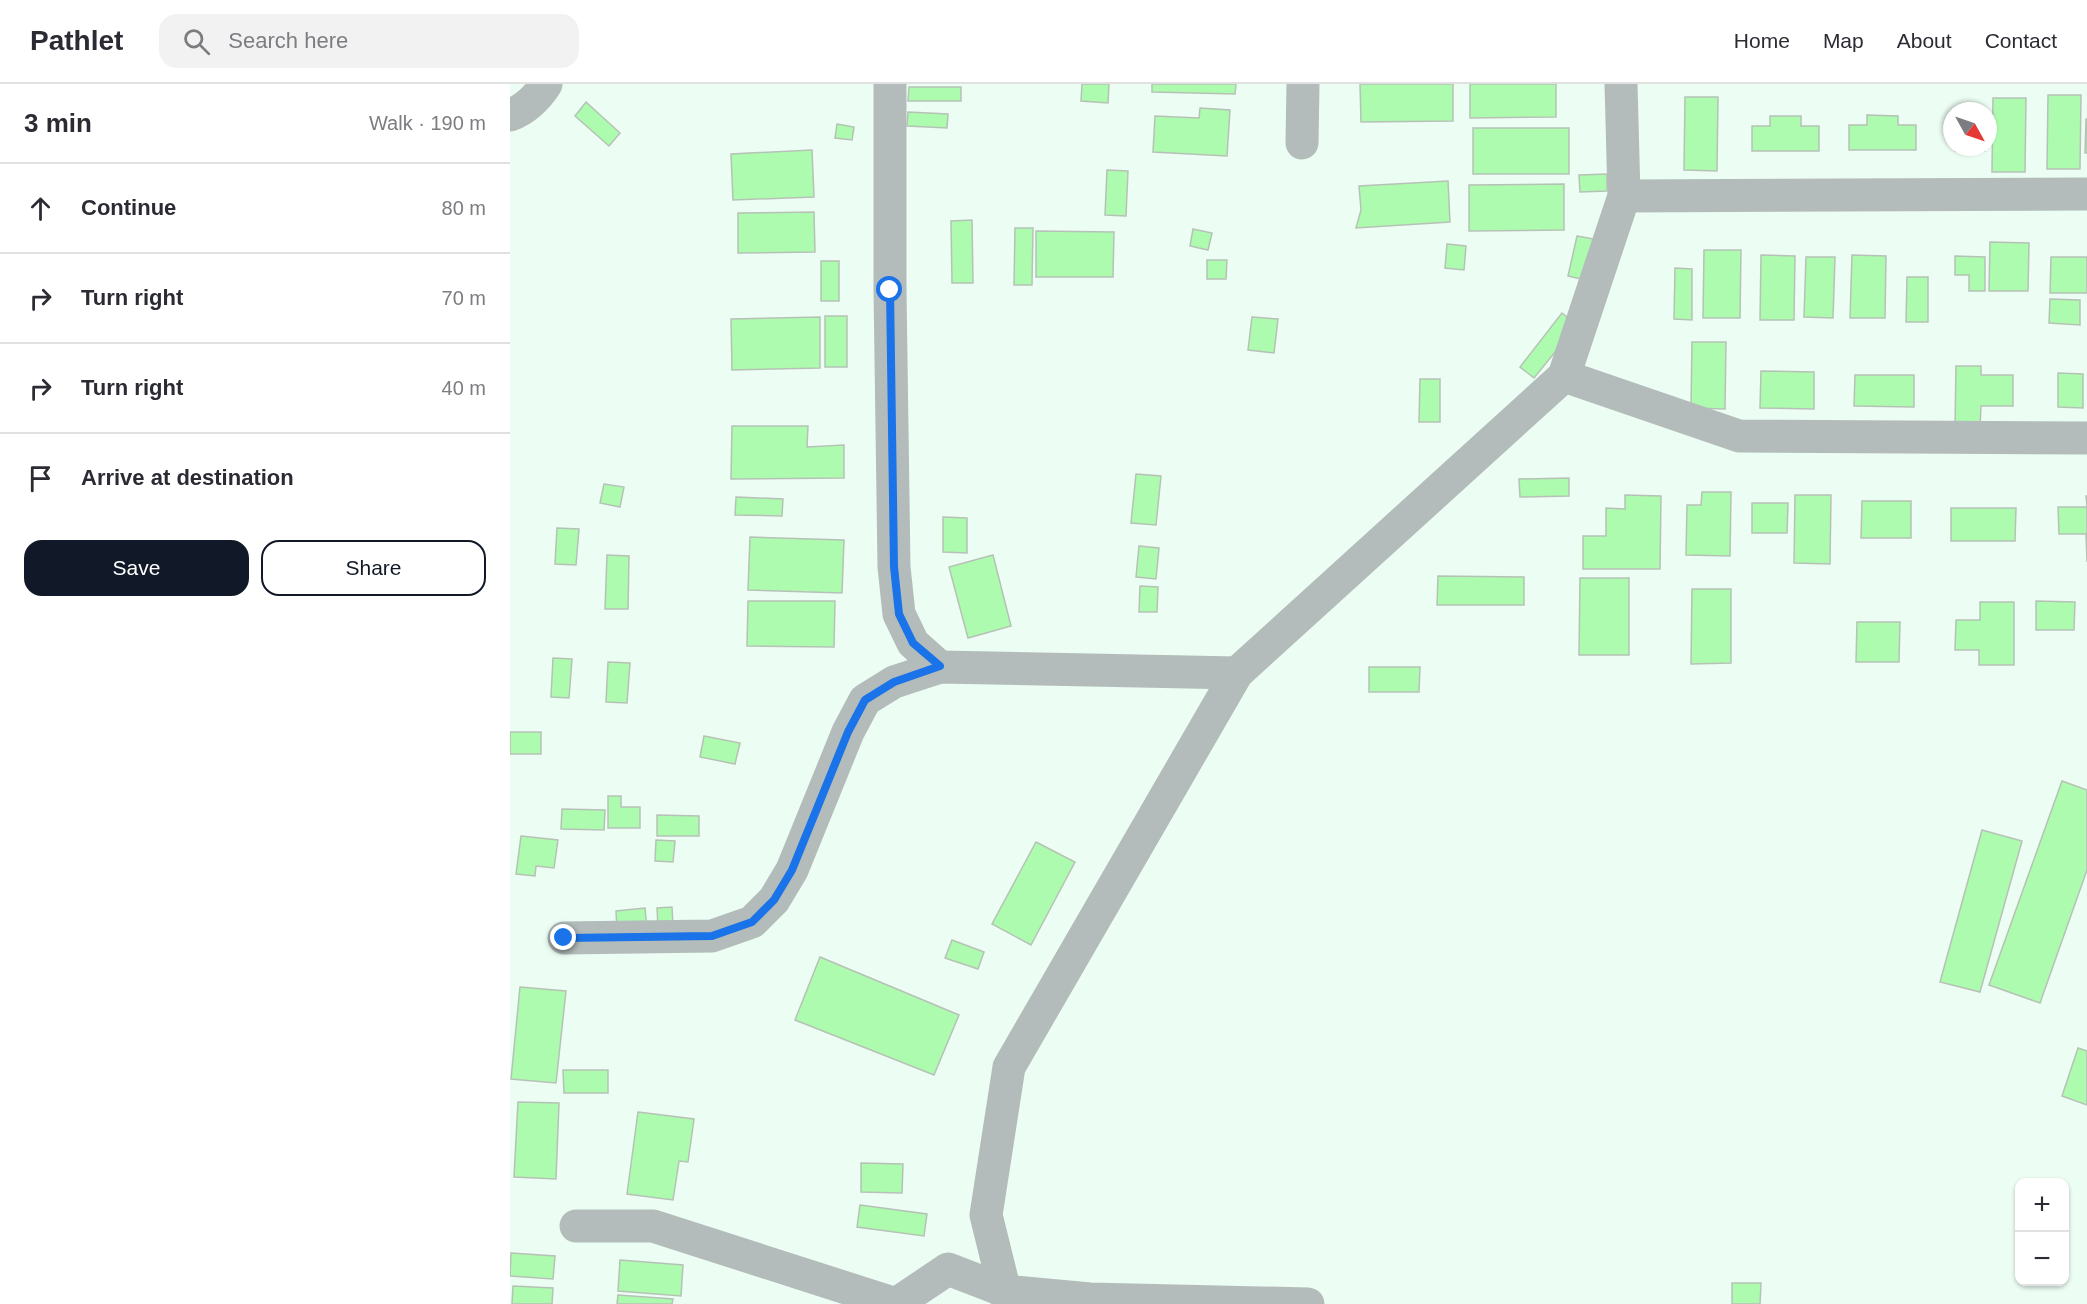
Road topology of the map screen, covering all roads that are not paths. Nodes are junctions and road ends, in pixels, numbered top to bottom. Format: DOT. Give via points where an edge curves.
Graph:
graph roads {
  1 [pos="546,84"];
  2 [pos="890,84"];
  3 [pos="1303,84"];
  4 [pos="1621,84"];
  5 [pos="510,115"];
  6 [pos="1302,143"];
  7 [pos="2087,194"];
  8 [pos="1624,196"];
  9 [pos="1564,376"];
  10 [pos="2087,438"];
  11 [pos="940,666"];
  12 [pos="1237,673"];
  13 [pos="564,938"];
  14 [pos="576,1226"];
  15 [pos="1007,1297"];
  16 [pos="896,1304"];
  17 [pos="1308,1304"];
  1 -- 5 [label="street" via="523,110"];
  2 -- 11 [label="street" via="894,567 899,614 913,643"];
  3 -- 6 [label="street"];
  4 -- 8 [label="street"];
  7 -- 8 [label="street"];
  8 -- 9 [label="street"];
  9 -- 10 [label="street" via="1739,436"];
  9 -- 12 [label="street"];
  11 -- 12 [label="street"];
  11 -- 13 [label="street" via="894,682 865,700 792,870 774,900 752,922 712,936"];
  12 -- 15 [label="street" via="1009,1067 986,1215"];
  14 -- 16 [label="street" via="653,1226"];
  15 -- 16 [label="street" via="948,1269"];
  15 -- 17 [label="street"];
}
